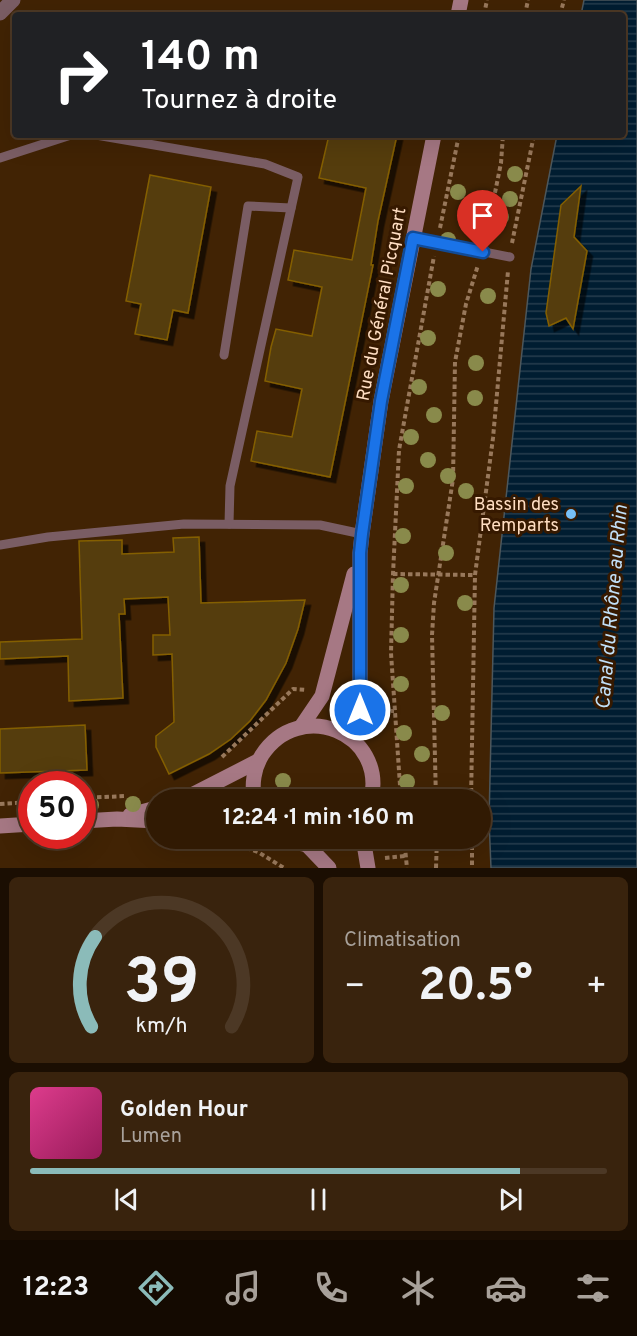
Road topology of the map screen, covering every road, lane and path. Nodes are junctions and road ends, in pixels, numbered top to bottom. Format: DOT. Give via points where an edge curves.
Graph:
graph roads {
  1 [pos="13,0"];
  2 [pos="0,13"];
  3 [pos="63,138"];
  4 [pos="113,138"];
  5 [pos="433,138"];
  6 [pos="458,138"];
  7 [pos="503,138"];
  8 [pos="533,138"];
  9 [pos="0,158"];
  10 [pos="291,208"];
  11 [pos="413,238"];
  12 [pos="437,243"];
  13 [pos="483,252"];
  14 [pos="510,257"];
  15 [pos="224,355"];
  16 [pos="230,524"];
  17 [pos="362,534"];
  18 [pos="0,545"];
  19 [pos="360,553"];
  20 [pos="393,574"];
  21 [pos="475,575"];
  22 [pos="439,576"];
  23 [pos="292,689"];
  24 [pos="301,727"];
  25 [pos="355,742"];
  26 [pos="222,758"];
  27 [pos="258,762"];
  28 [pos="204,789"];
  29 [pos="254,789"];
  30 [pos="374,789"];
  31 [pos="400,789"];
  32 [pos="436,789"];
  33 [pos="471,789"];
  34 [pos="128,796"];
  35 [pos="96,797"];
  36 [pos="18,803"];
  37 [pos="0,804"];
  38 [pos="146,811"];
  39 [pos="117,819"];
  40 [pos="96,820"];
  41 [pos="146,820"];
  42 [pos="18,825"];
  43 [pos="0,826"];
  44 [pos="249,849"];
  45 [pos="311,849"];
  46 [pos="365,849"];
  47 [pos="405,849"];
  48 [pos="437,849"];
  49 [pos="472,849"];
  50 [pos="284,868"];
  51 [pos="329,868"];
  52 [pos="368,868"];
  53 [pos="407,868"];
  54 [pos="436,868"];
  55 [pos="472,868"];
  1 -- 2 [label="street"];
  3 -- 9 [label="lane"];
  4 -- 10 [label="lane" via="265,164 297,177"];
  5 -- 11 [label="main road, Rue du Général Picquart"];
  6 -- 12 [label="path"];
  7 -- 13 [label="path"];
  8 -- 14 [label="path"];
  10 -- 15 [label="lane" via="248,206"];
  10 -- 16 [label="lane" via="230,486"];
  11 -- 12 [label="lane"];
  11 -- 17 [label="main road, Rue du Général Picquart" via="381,401"];
  12 -- 13 [label="lane"];
  12 -- 20 [label="path" via="399,450"];
  13 -- 14 [label="lane"];
  13 -- 22 [label="path" via="466,304 455,362 453,479"];
  14 -- 21 [label="path"];
  16 -- 17 [label="lane" via="320,525"];
  16 -- 18 [label="lane" via="184,524"];
  17 -- 19 [label="main road, Rue du Général Picquart"];
  19 -- 24 [label="main road, Rue du Général Picquart" via="322,696"];
  19 -- 25 [label="main road, Rue du Général Picquart" via="360,710"];
  20 -- 22 [label="path"];
  20 -- 31 [label="path" via="391,653"];
  21 -- 22 [label="path"];
  21 -- 33 [label="path"];
  22 -- 32 [label="path" via="432,635"];
  23 -- 26 [label="path"];
  24 -- 25 [label="main road" via="330,728"];
  24 -- 27 [label="main road" via="283,733"];
  25 -- 30 [label="main road" via="373,772"];
  27 -- 28 [label="main road"];
  27 -- 29 [label="main road"];
  34 -- 35 [label="path"];
  36 -- 37 [label="path"];
  38 -- 39 [label="main road"];
  39 -- 40 [label="main road"];
  39 -- 41 [label="main road"];
  42 -- 43 [label="main road"];
  44 -- 50 [label="path"];
  45 -- 51 [label="main road"];
  46 -- 52 [label="main road"];
  47 -- 53 [label="path"];
  48 -- 54 [label="path"];
  49 -- 55 [label="path"];
}
